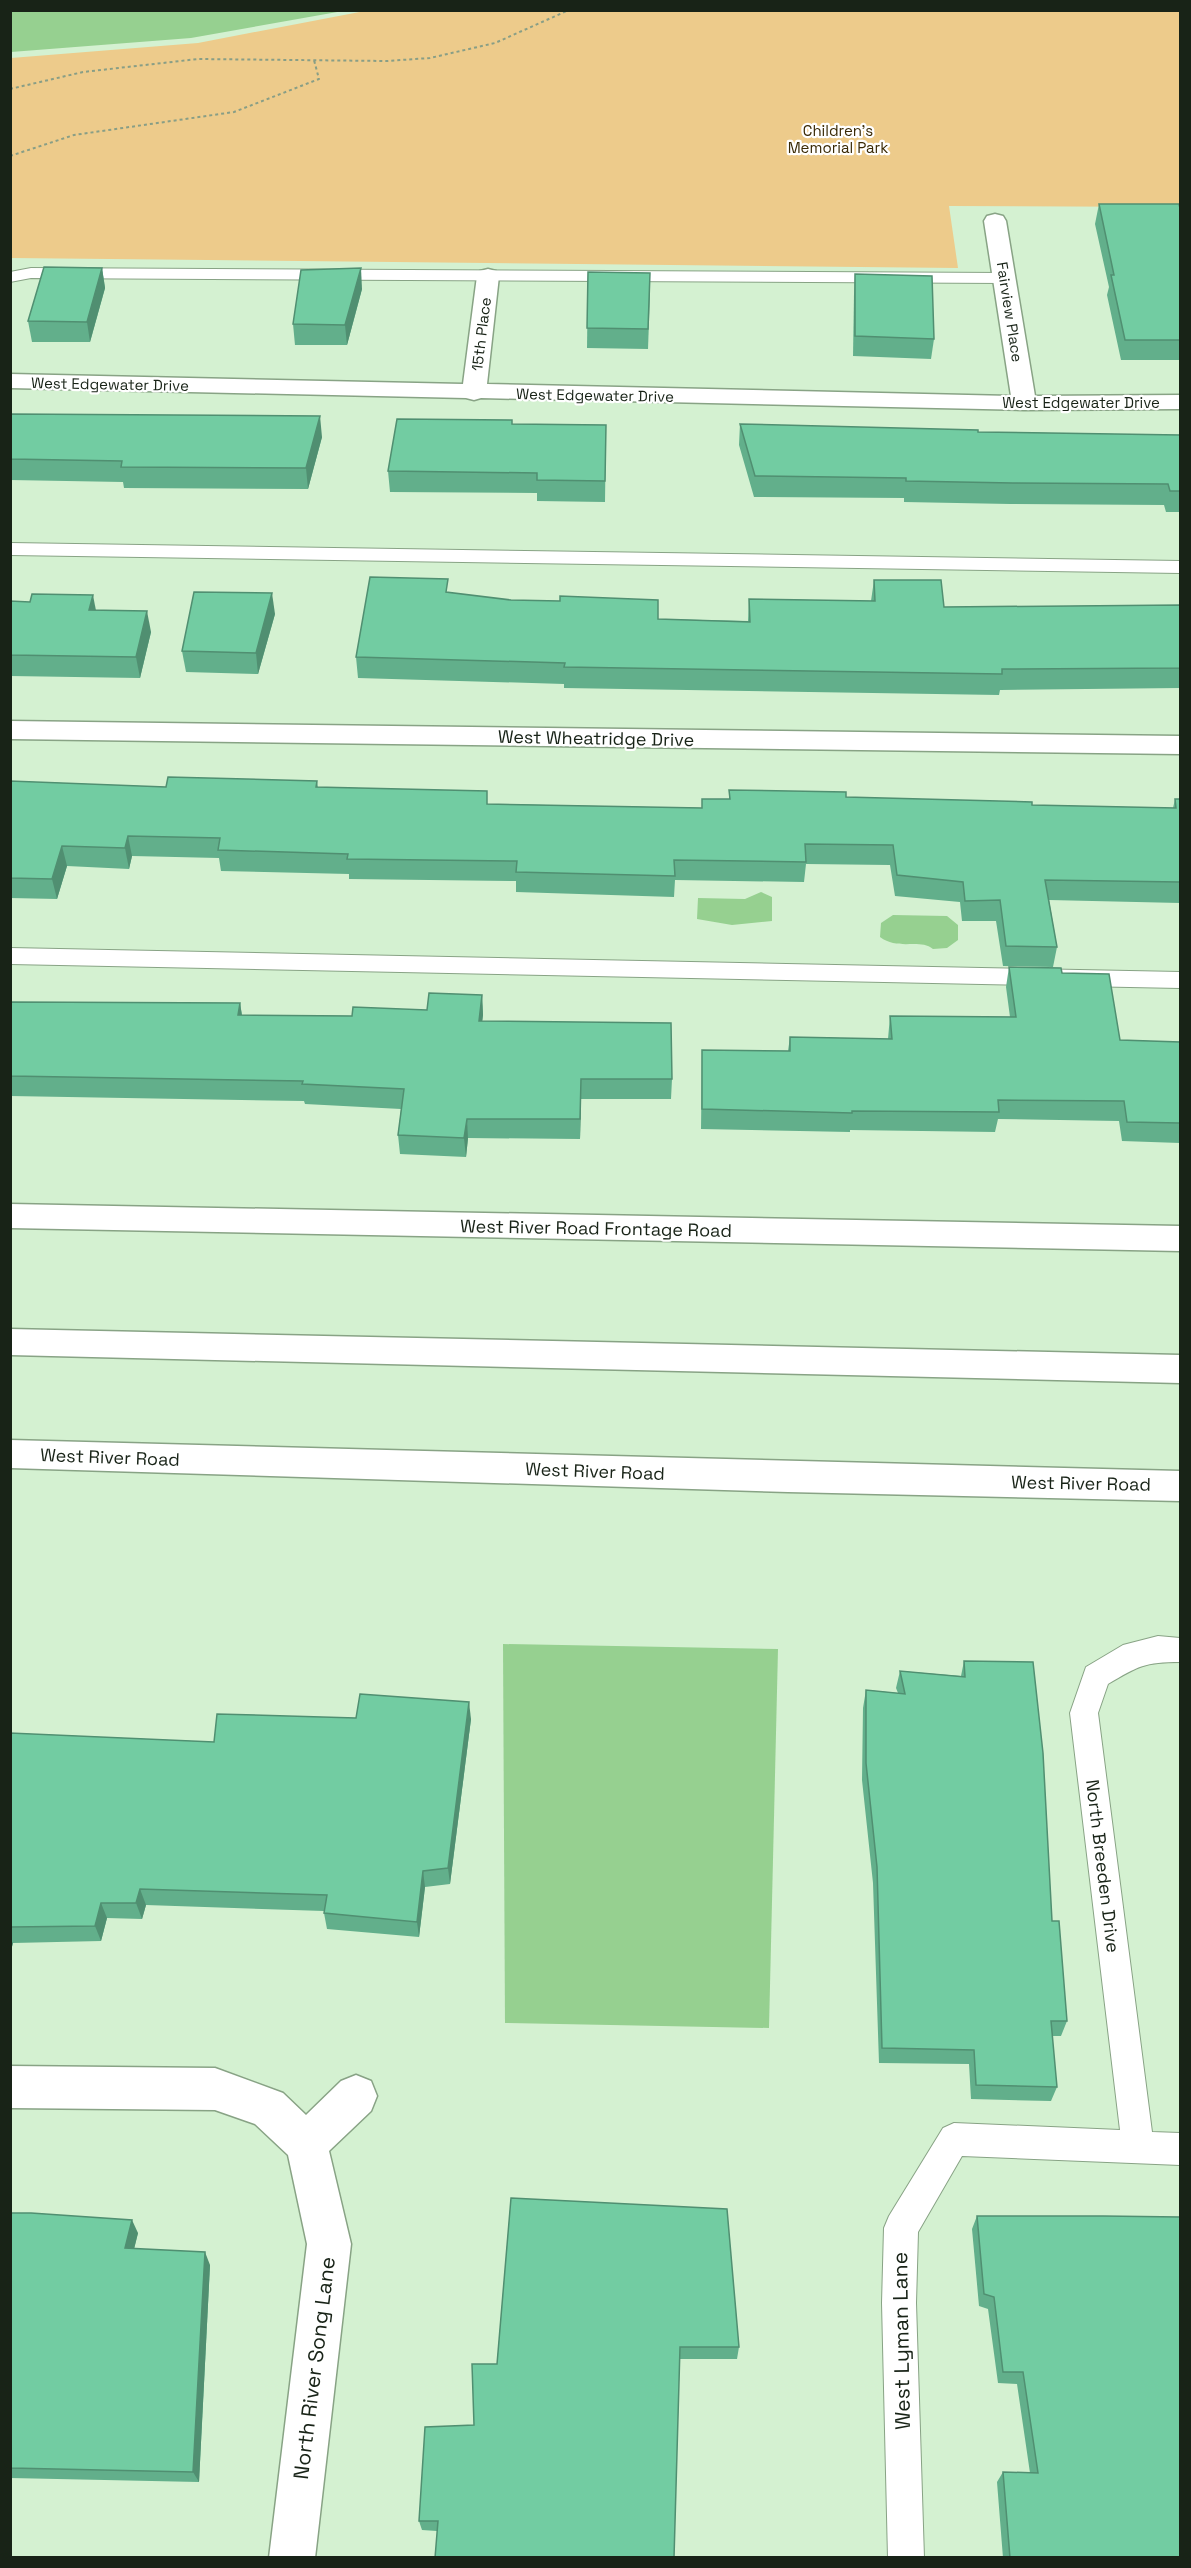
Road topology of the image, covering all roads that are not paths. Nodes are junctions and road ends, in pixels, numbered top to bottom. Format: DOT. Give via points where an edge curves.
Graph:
graph roads {
  1 [pos="995,221"];
  2 [pos="488,276"];
  3 [pos="10,277"];
  4 [pos="1004,278"];
  5 [pos="10,381"];
  6 [pos="474,393"];
  7 [pos="1180,402"];
  8 [pos="1024,403"];
  9 [pos="10,549"];
  10 [pos="1180,567"];
  11 [pos="10,730"];
  12 [pos="1180,745"];
  13 [pos="10,956"];
  14 [pos="1180,980"];
  15 [pos="10,1216"];
  16 [pos="1180,1239"];
  17 [pos="10,1342"];
  18 [pos="1180,1369"];
  19 [pos="10,1454"];
  20 [pos="1180,1486"];
  21 [pos="1180,1650"];
  22 [pos="10,2087"];
  23 [pos="356,2096"];
  24 [pos="306,2144"];
  25 [pos="1138,2147"];
  26 [pos="1180,2149"];
  27 [pos="292,2558"];
  28 [pos="906,2558"];
  1 -- 4 [label="street, Fairview Place"];
  2 -- 3 [label="lane" via="31,273"];
  2 -- 4 [label="lane"];
  2 -- 6 [label="street, 15th Place"];
  4 -- 8 [label="street, Fairview Place"];
  5 -- 6 [label="street, West Edgewater Drive"];
  6 -- 8 [label="street, West Edgewater Drive"];
  7 -- 8 [label="street, West Edgewater Drive"];
  9 -- 10 [label="lane"];
  11 -- 12 [label="street, West Wheatridge Drive"];
  13 -- 14 [label="lane"];
  15 -- 16 [label="street, West River Road Frontage Road"];
  17 -- 18 [label="street"];
  19 -- 20 [label="street, West River Road"];
  21 -- 25 [label="lane, North Breeden Drive" via="1133,1653 1096,1676 1084,1713"];
  22 -- 24 [label="street" via="215,2090 268,2108"];
  23 -- 24 [label="street"];
  24 -- 27 [label="street, North River Song Lane" via="329,2244"];
  25 -- 26 [label="lane"];
  25 -- 28 [label="lane, West Lyman Lane" via="954,2139 901,2228 899,2303"];
}
